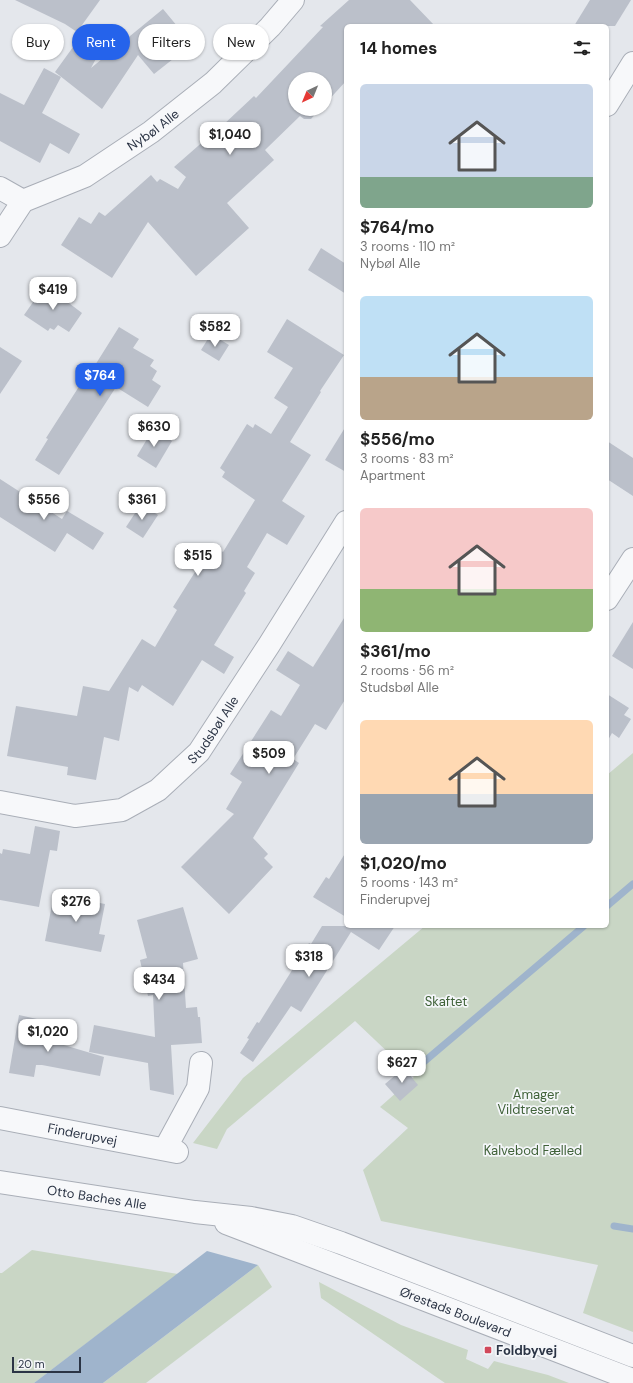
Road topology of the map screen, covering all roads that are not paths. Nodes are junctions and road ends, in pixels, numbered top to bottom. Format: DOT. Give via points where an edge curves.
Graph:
graph roads {
  1 [pos="293,0"];
  2 [pos="633,63"];
  3 [pos="609,102"];
  4 [pos="0,188"];
  5 [pos="22,201"];
  6 [pos="0,236"];
  7 [pos="344,525"];
  8 [pos="633,560"];
  9 [pos="609,597"];
  10 [pos="0,802"];
  11 [pos="201,1063"];
  12 [pos="0,1118"];
  13 [pos="0,1182"];
  14 [pos="194,1212"];
  15 [pos="341,1243"];
  16 [pos="322,1260"];
  17 [pos="633,1356"];
  18 [pos="633,1380"];
  1 -- 5 [label="street, Nybøl Alle" via="270,27 213,83 151,132 85,176"];
  2 -- 3 [label="street"];
  4 -- 5 [label="street"];
  5 -- 6 [label="street"];
  7 -- 10 [label="street, Studsbøl Alle" via="199,752 158,790 122,810 75,816"];
  8 -- 9 [label="street"];
  11 -- 12 [label="street, Finderupvej" via="198,1088 171,1151"];
  13 -- 14 [label="street, Otto Baches Alle"];
  14 -- 15 [label="street, Otto Baches Alle" via="252,1218 292,1226"];
  14 -- 16 [label="street, Otto Baches Alle"];
  15 -- 17 [label="street, Ørestads Boulevard"];
  16 -- 18 [label="street, Ørestads Boulevard"];
}
